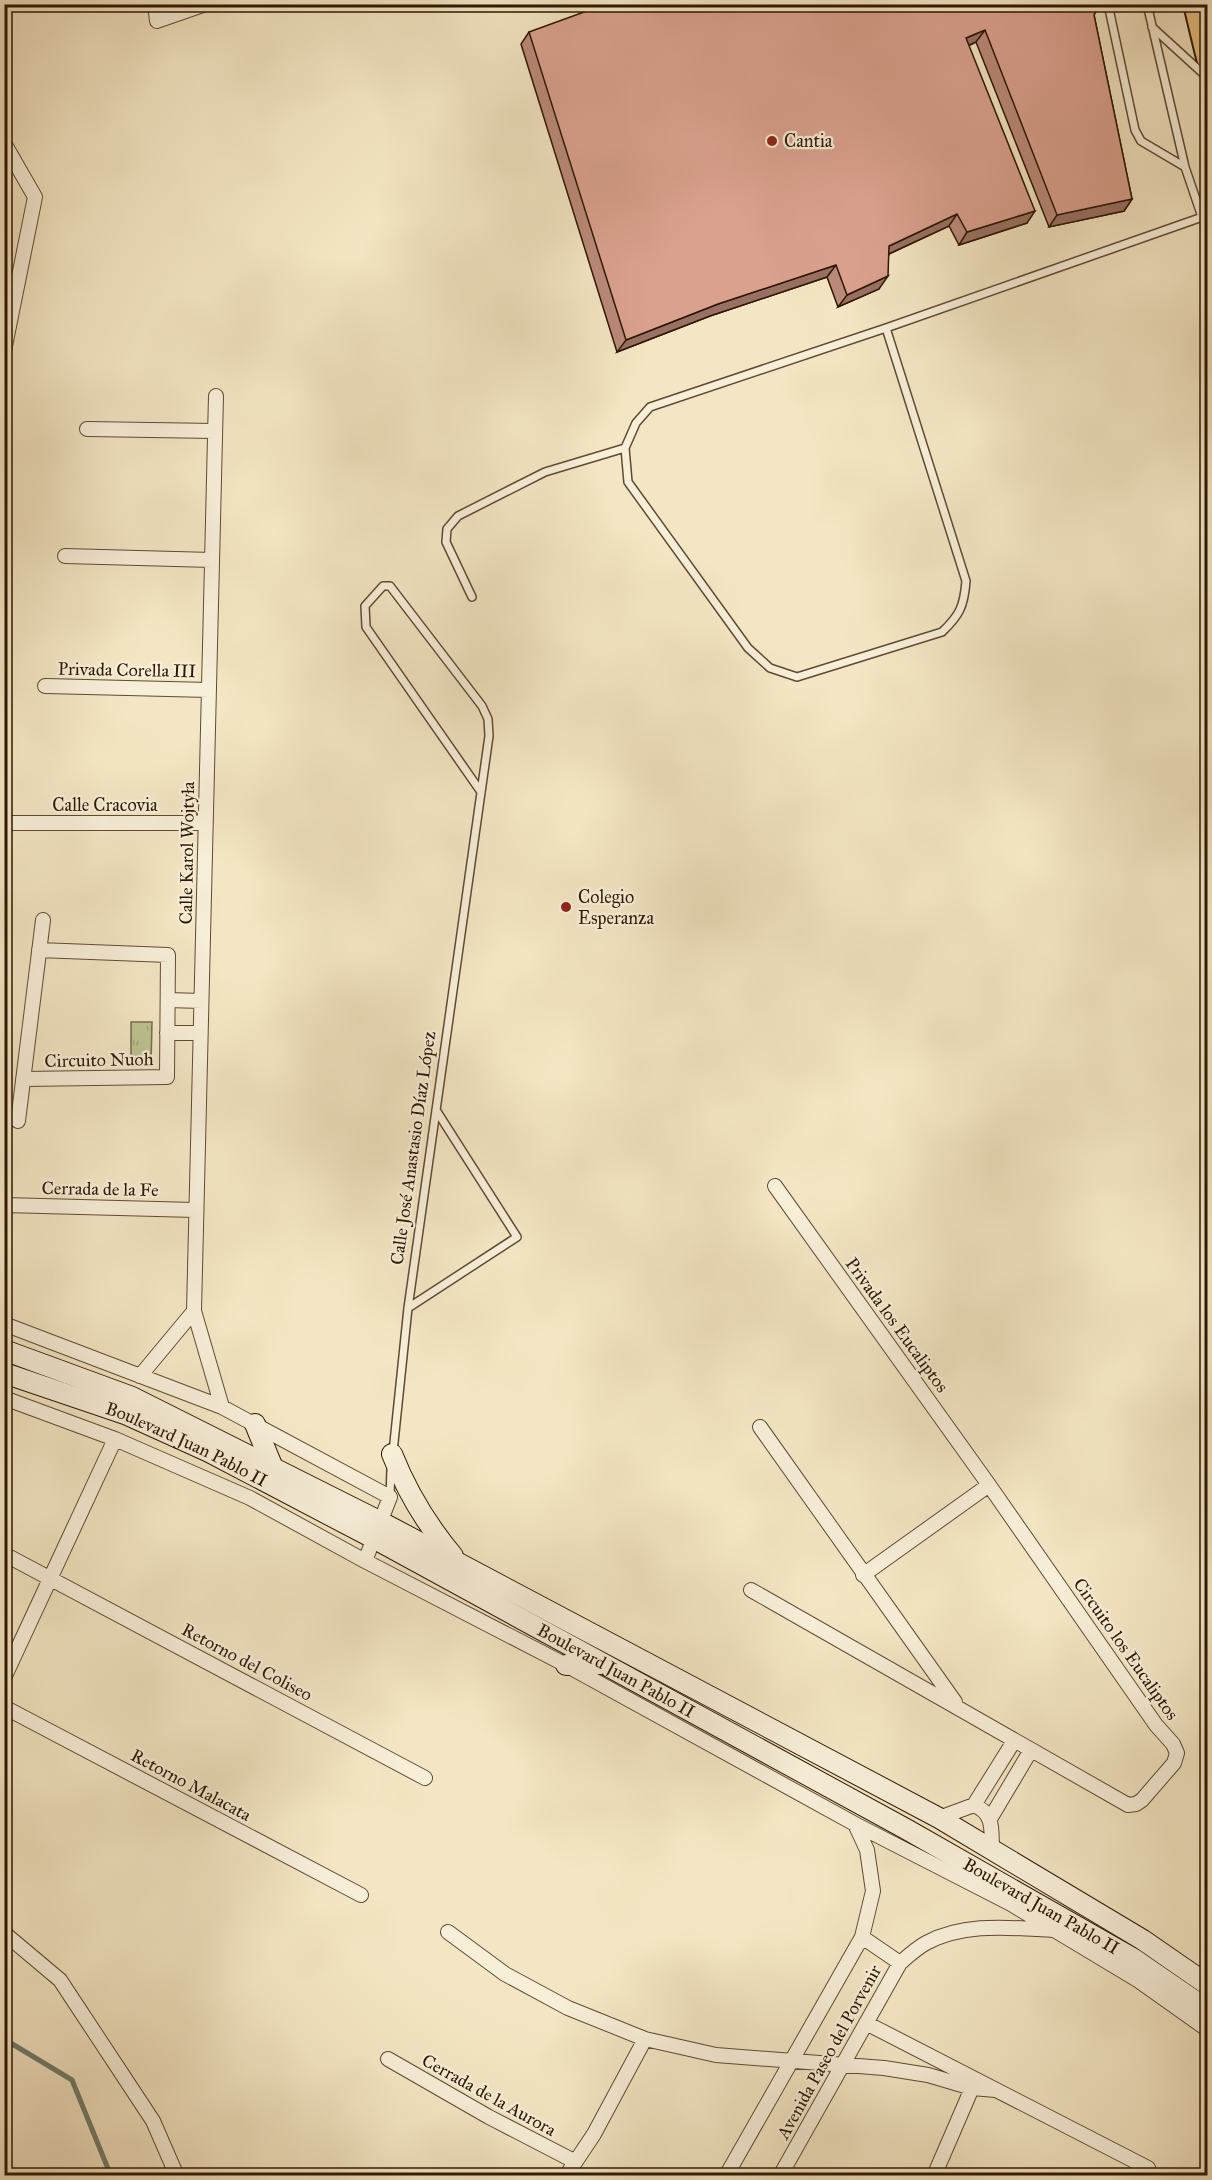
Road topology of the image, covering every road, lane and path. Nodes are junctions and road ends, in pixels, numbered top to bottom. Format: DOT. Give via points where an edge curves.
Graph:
graph roads {
  1 [pos="155,4"];
  2 [pos="206,4"];
  3 [pos="1108,4"];
  4 [pos="1147,4"];
  5 [pos="1195,4"];
  6 [pos="1152,27"];
  7 [pos="1208,58"];
  8 [pos="1208,78"];
  9 [pos="4,143"];
  10 [pos="1185,167"];
  11 [pos="1205,216"];
  12 [pos="886,328"];
  13 [pos="4,351"];
  14 [pos="216,396"];
  15 [pos="87,429"];
  16 [pos="215,431"];
  17 [pos="626,448"];
  18 [pos="64,556"];
  19 [pos="212,560"];
  20 [pos="472,597"];
  21 [pos="45,686"];
  22 [pos="208,690"];
  23 [pos="481,792"];
  24 [pos="4,823"];
  25 [pos="205,823"];
  26 [pos="43,920"];
  27 [pos="39,950"];
  28 [pos="168,1000"];
  29 [pos="201,1001"];
  30 [pos="167,1033"];
  31 [pos="200,1033"];
  32 [pos="23,1079"];
  33 [pos="436,1110"];
  34 [pos="18,1121"];
  35 [pos="775,1186"];
  36 [pos="4,1205"];
  37 [pos="195,1210"];
  38 [pos="408,1308"];
  39 [pos="194,1311"];
  40 [pos="4,1324"];
  41 [pos="4,1350"];
  42 [pos="4,1372"];
  43 [pos="140,1376"];
  44 [pos="4,1398"];
  45 [pos="222,1407"];
  46 [pos="255,1424"];
  47 [pos="760,1427"];
  48 [pos="115,1439"];
  49 [pos="392,1454"];
  50 [pos="273,1468"];
  51 [pos="989,1485"];
  52 [pos="390,1497"];
  53 [pos="378,1531"];
  54 [pos="4,1554"];
  55 [pos="365,1561"];
  56 [pos="458,1563"];
  57 [pos="863,1575"];
  58 [pos="51,1578"];
  59 [pos="751,1590"];
  60 [pos="602,1664"];
  61 [pos="566,1665"];
  62 [pos="4,1678"];
  63 [pos="4,1707"];
  64 [pos="959,1707"];
  65 [pos="1014,1741"];
  66 [pos="1031,1750"];
  67 [pos="426,1778"];
  68 [pos="974,1805"];
  69 [pos="939,1818"];
  70 [pos="990,1819"];
  71 [pos="855,1824"];
  72 [pos="992,1850"];
  73 [pos="361,1895"];
  74 [pos="1055,1930"];
  75 [pos="448,1932"];
  76 [pos="4,1933"];
  77 [pos="862,1937"];
  78 [pos="900,1963"];
  79 [pos="1208,1985"];
  80 [pos="1208,2010"];
  81 [pos="866,2023"];
  82 [pos="1208,2030"];
  83 [pos="645,2039"];
  84 [pos="388,2059"];
  85 [pos="791,2062"];
  86 [pos="843,2064"];
  87 [pos="972,2088"];
  88 [pos="996,2090"];
  89 [pos="574,2161"];
  90 [pos="1148,2168"];
  91 [pos="177,2175"];
  92 [pos="566,2175"];
  93 [pos="726,2175"];
  94 [pos="780,2175"];
  95 [pos="934,2175"];
  1 -- 2 [label="street" via="157,21"];
  3 -- 10 [label="lane" via="1135,130 1142,141"];
  4 -- 6 [label="lane"];
  5 -- 7 [label="main road"];
  6 -- 8 [label="lane"];
  6 -- 10 [label="lane"];
  9 -- 13 [label="street" via="35,197"];
  10 -- 11 [label="lane"];
  11 -- 12 [label="lane"];
  12 -- 17 [label="lane" via="650,407 636,423"];
  12 -- 17 [label="lane" via="966,581 957,617 942,632 797,676 770,668 748,648 628,482"];
  14 -- 16 [label="street, Calle Karol Wojtyła"];
  15 -- 16 [label="street"];
  16 -- 19 [label="street, Calle Karol Wojtyła"];
  17 -- 20 [label="lane" via="545,472 458,516 447,529 446,542"];
  18 -- 19 [label="street"];
  19 -- 22 [label="street, Calle Karol Wojtyła"];
  21 -- 22 [label="street, Privada Corella III"];
  22 -- 25 [label="street, Calle Karol Wojtyła"];
  23 -- 23 [label="lane, Calle José Anastasio Díaz López" via="489,736 483,706 390,585 384,586 365,606 366,627"];
  23 -- 33 [label="lane, Calle José Anastasio Díaz López"];
  24 -- 25 [label="street, Calle Cracovia"];
  25 -- 29 [label="street, Calle Karol Wojtyła"];
  26 -- 27 [label="street, Circuito Nuoh"];
  27 -- 28 [label="street, Circuito Nuoh" via="168,955"];
  27 -- 32 [label="street, Circuito Nuoh"];
  28 -- 29 [label="street"];
  28 -- 30 [label="street, Circuito Nuoh"];
  29 -- 31 [label="street, Calle Karol Wojtyła"];
  30 -- 31 [label="street, Circuito Nuoh"];
  30 -- 32 [label="street, Circuito Nuoh" via="167,1077"];
  31 -- 37 [label="street, Calle Karol Wojtyła"];
  32 -- 34 [label="street, Circuito Nuoh"];
  33 -- 38 [label="lane, Calle José Anastasio Díaz López"];
  33 -- 38 [label="lane" via="517,1237"];
  35 -- 51 [label="street, Privada los Eucaliptos"];
  36 -- 37 [label="street, Cerrada de la Fe"];
  37 -- 39 [label="street, Calle Karol Wojtyła"];
  38 -- 49 [label="lane, Calle José Anastasio Díaz López"];
  39 -- 43 [label="street"];
  39 -- 45 [label="street, Calle Karol Wojtyła"];
  40 -- 43 [label="street"];
  41 -- 50 [label="main road, Boulevard Juan Pablo II" via="132,1397"];
  42 -- 53 [label="main road, Boulevard Juan Pablo II" via="125,1414"];
  43 -- 45 [label="street"];
  44 -- 48 [label="street, Boulevard Juan Pablo II"];
  45 -- 46 [label="street"];
  46 -- 50 [label="main road"];
  46 -- 52 [label="street"];
  47 -- 57 [label="street"];
  48 -- 55 [label="street, Boulevard Juan Pablo II" via="250,1498"];
  48 -- 58 [label="street"];
  49 -- 52 [label="lane, Calle José Anastasio Díaz López"];
  49 -- 56 [label="main road" via="418,1509"];
  50 -- 53 [label="main road, Boulevard Juan Pablo II"];
  51 -- 57 [label="street"];
  51 -- 66 [label="street, Circuito los Eucaliptos" via="1177,1753 1174,1763 1143,1800 1128,1805"];
  52 -- 53 [label="street, Calle José Anastasio Díaz López"];
  53 -- 55 [label="street, Calle José Anastasio Díaz López"];
  53 -- 56 [label="main road, Boulevard Juan Pablo II"];
  53 -- 60 [label="main road, Boulevard Juan Pablo II"];
  54 -- 58 [label="street, Retorno del Coliseo"];
  55 -- 61 [label="street, Boulevard Juan Pablo II"];
  56 -- 69 [label="main road, Boulevard Juan Pablo II"];
  57 -- 64 [label="street, Circuito los Eucaliptos"];
  58 -- 62 [label="street"];
  58 -- 67 [label="street, Retorno del Coliseo"];
  59 -- 64 [label="street"];
  60 -- 61 [label="main road"];
  60 -- 80 [label="main road, Boulevard Juan Pablo II" via="906,1829 1134,1959"];
  61 -- 71 [label="street, Boulevard Juan Pablo II"];
  63 -- 73 [label="street, Retorno Malacata"];
  64 -- 65 [label="street, Circuito los Eucaliptos"];
  65 -- 66 [label="street, Circuito los Eucaliptos"];
  65 -- 68 [label="street"];
  66 -- 70 [label="street"];
  68 -- 69 [label="street"];
  68 -- 70 [label="street"];
  69 -- 72 [label="main road, Boulevard Juan Pablo II"];
  70 -- 72 [label="street"];
  71 -- 74 [label="street, Boulevard Juan Pablo II"];
  71 -- 77 [label="street, Avenida Paseo del Porvenir" via="867,1850 873,1891"];
  72 -- 79 [label="main road, Boulevard Juan Pablo II" via="1143,1940"];
  74 -- 78 [label="street, Avenida Paseo del Porvenir" via="987,1927 952,1933 926,1943"];
  74 -- 82 [label="street, Boulevard Juan Pablo II" via="1139,1981"];
  75 -- 83 [label="street" via="505,1974 568,2008"];
  76 -- 91 [label="street" via="60,1980 153,2121"];
  77 -- 78 [label="street"];
  77 -- 85 [label="street, Avenida Paseo del Porvenir"];
  78 -- 81 [label="street, Avenida Paseo del Porvenir"];
  81 -- 86 [label="street, Avenida Paseo del Porvenir"];
  81 -- 88 [label="street"];
  83 -- 85 [label="street" via="716,2055"];
  83 -- 89 [label="street" via="594,2134"];
  84 -- 89 [label="street, Cerrada de la Aurora"];
  85 -- 86 [label="street"];
  85 -- 93 [label="street, Avenida Paseo del Porvenir"];
  86 -- 87 [label="street" via="928,2075"];
  86 -- 94 [label="street, Avenida Paseo del Porvenir"];
  87 -- 88 [label="street"];
  87 -- 95 [label="street"];
  88 -- 90 [label="street"];
  89 -- 92 [label="street"];
}
